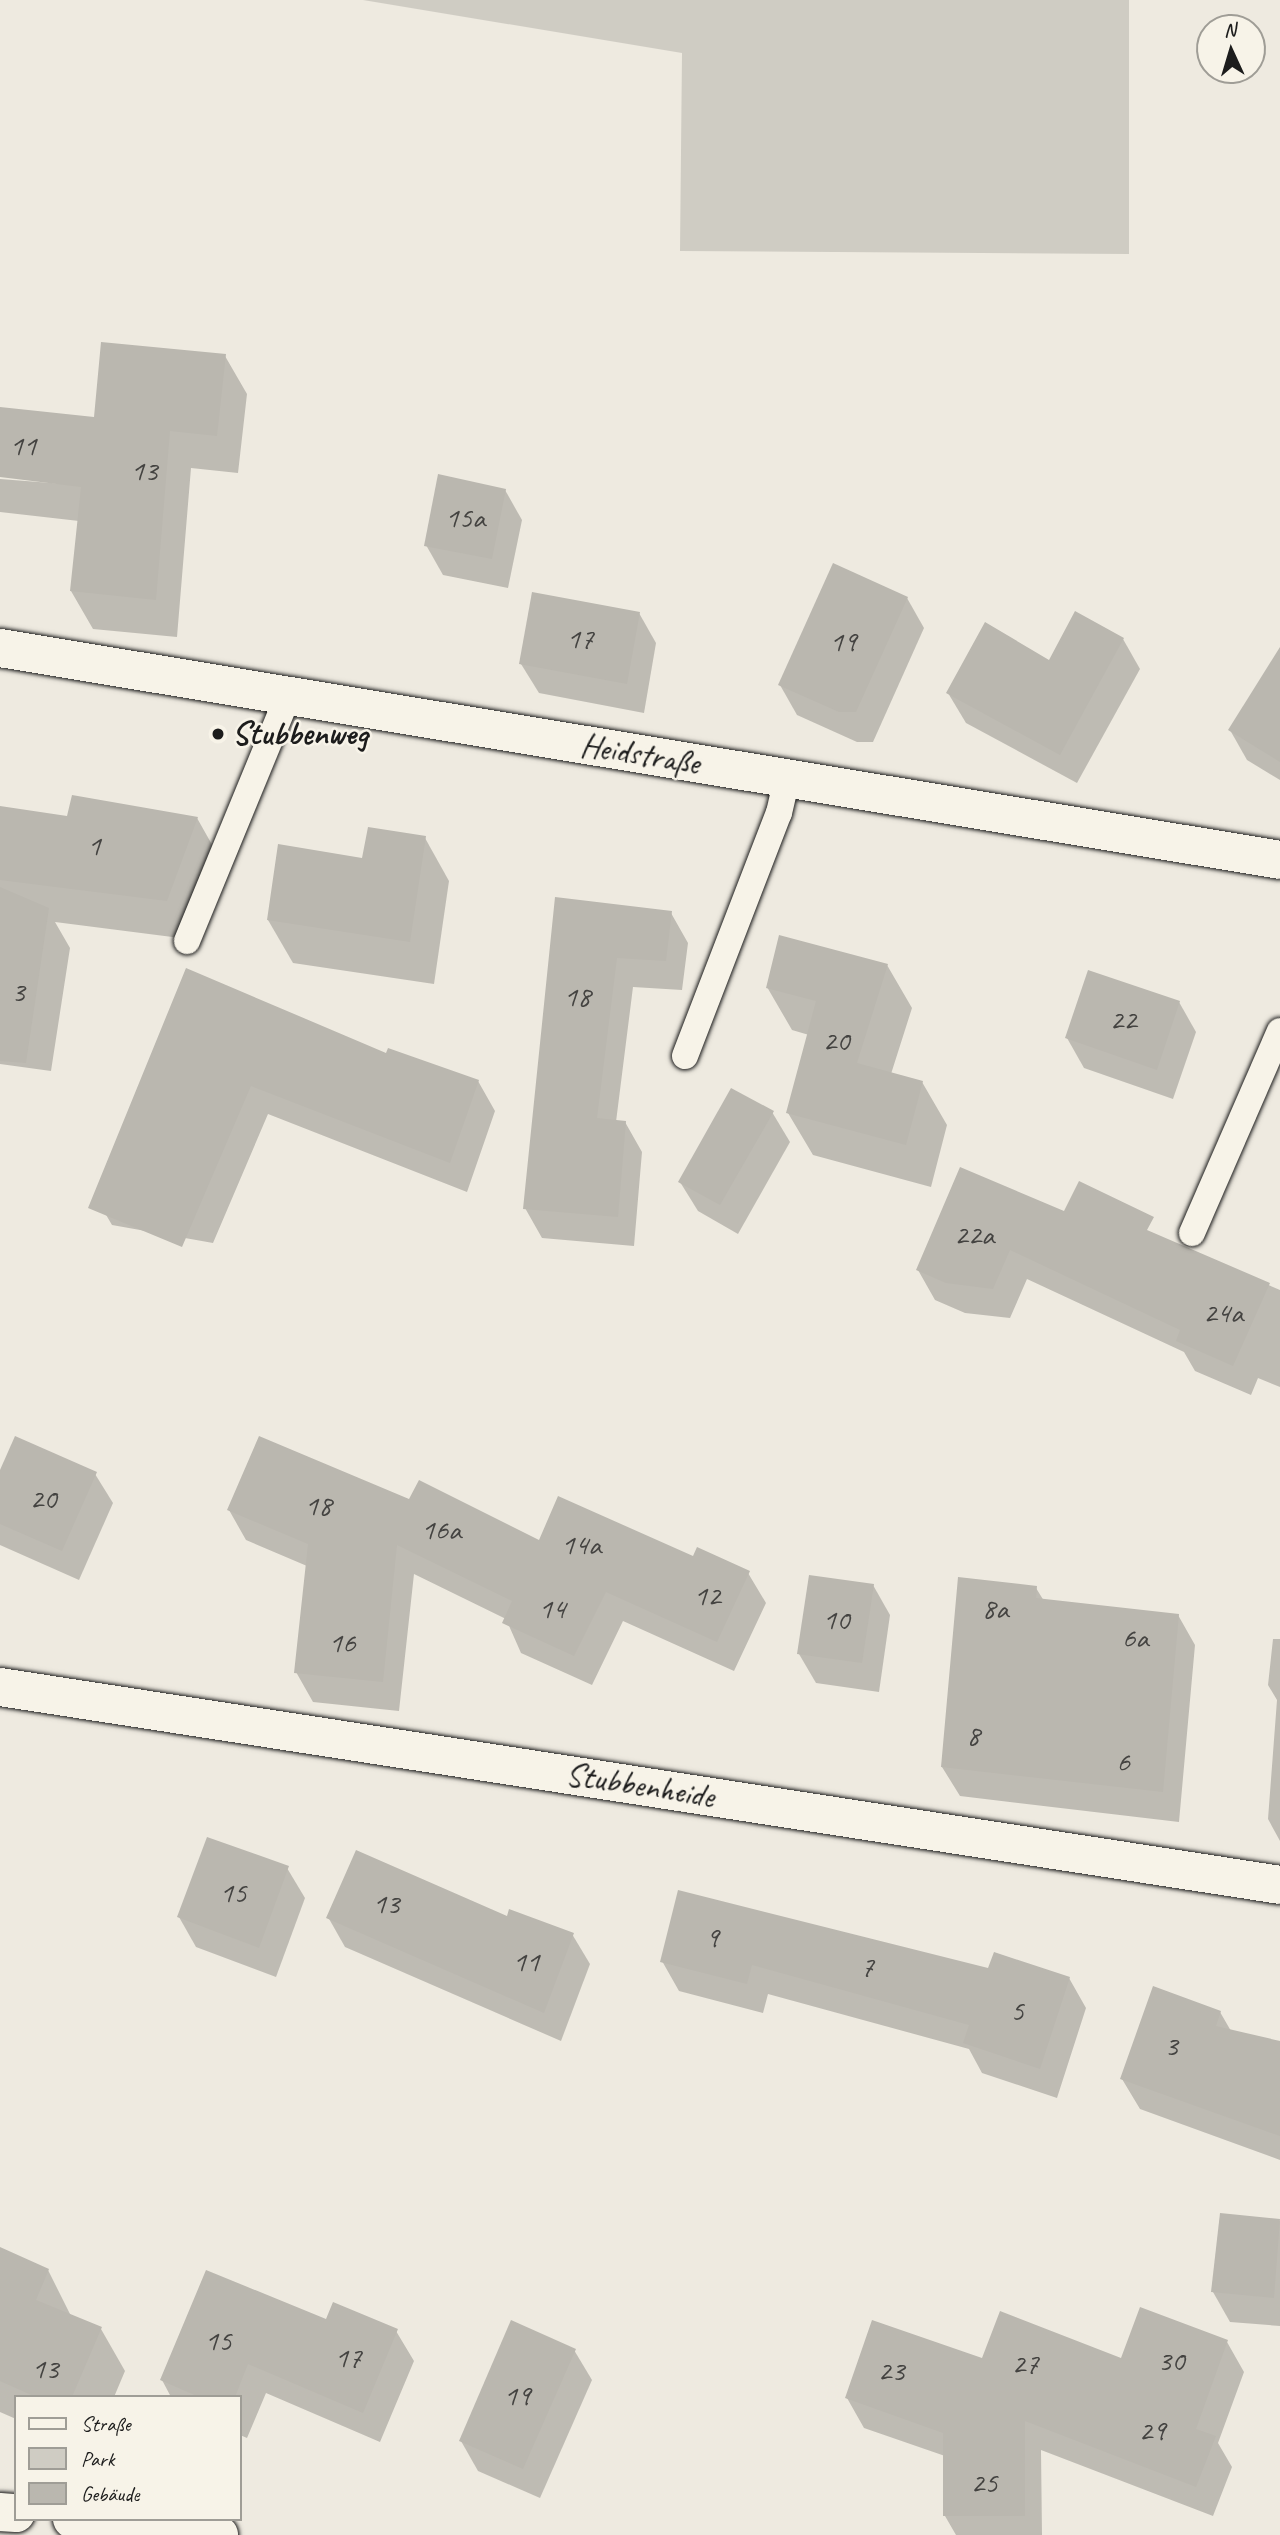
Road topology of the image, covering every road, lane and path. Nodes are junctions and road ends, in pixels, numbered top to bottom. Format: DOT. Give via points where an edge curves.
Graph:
graph roads {
  1 [pos="0,648"];
  2 [pos="287,698"];
  3 [pos="787,778"];
  4 [pos="1280,860"];
  5 [pos="187,941"];
  6 [pos="1280,1031"];
  7 [pos="685,1056"];
  8 [pos="1192,1233"];
  9 [pos="0,1687"];
  10 [pos="1280,1885"];
  11 [pos="90,2521"];
  12 [pos="219,2535"];
  1 -- 2 [label="street, Heidstraße"];
  2 -- 3 [label="street, Heidstraße"];
  2 -- 5 [label="lane"];
  3 -- 4 [label="street, Heidstraße"];
  3 -- 7 [label="lane" via="779,813"];
  6 -- 8 [label="lane"];
  9 -- 10 [label="street, Stubbenheide"];
  11 -- 12 [label="street"];
}
